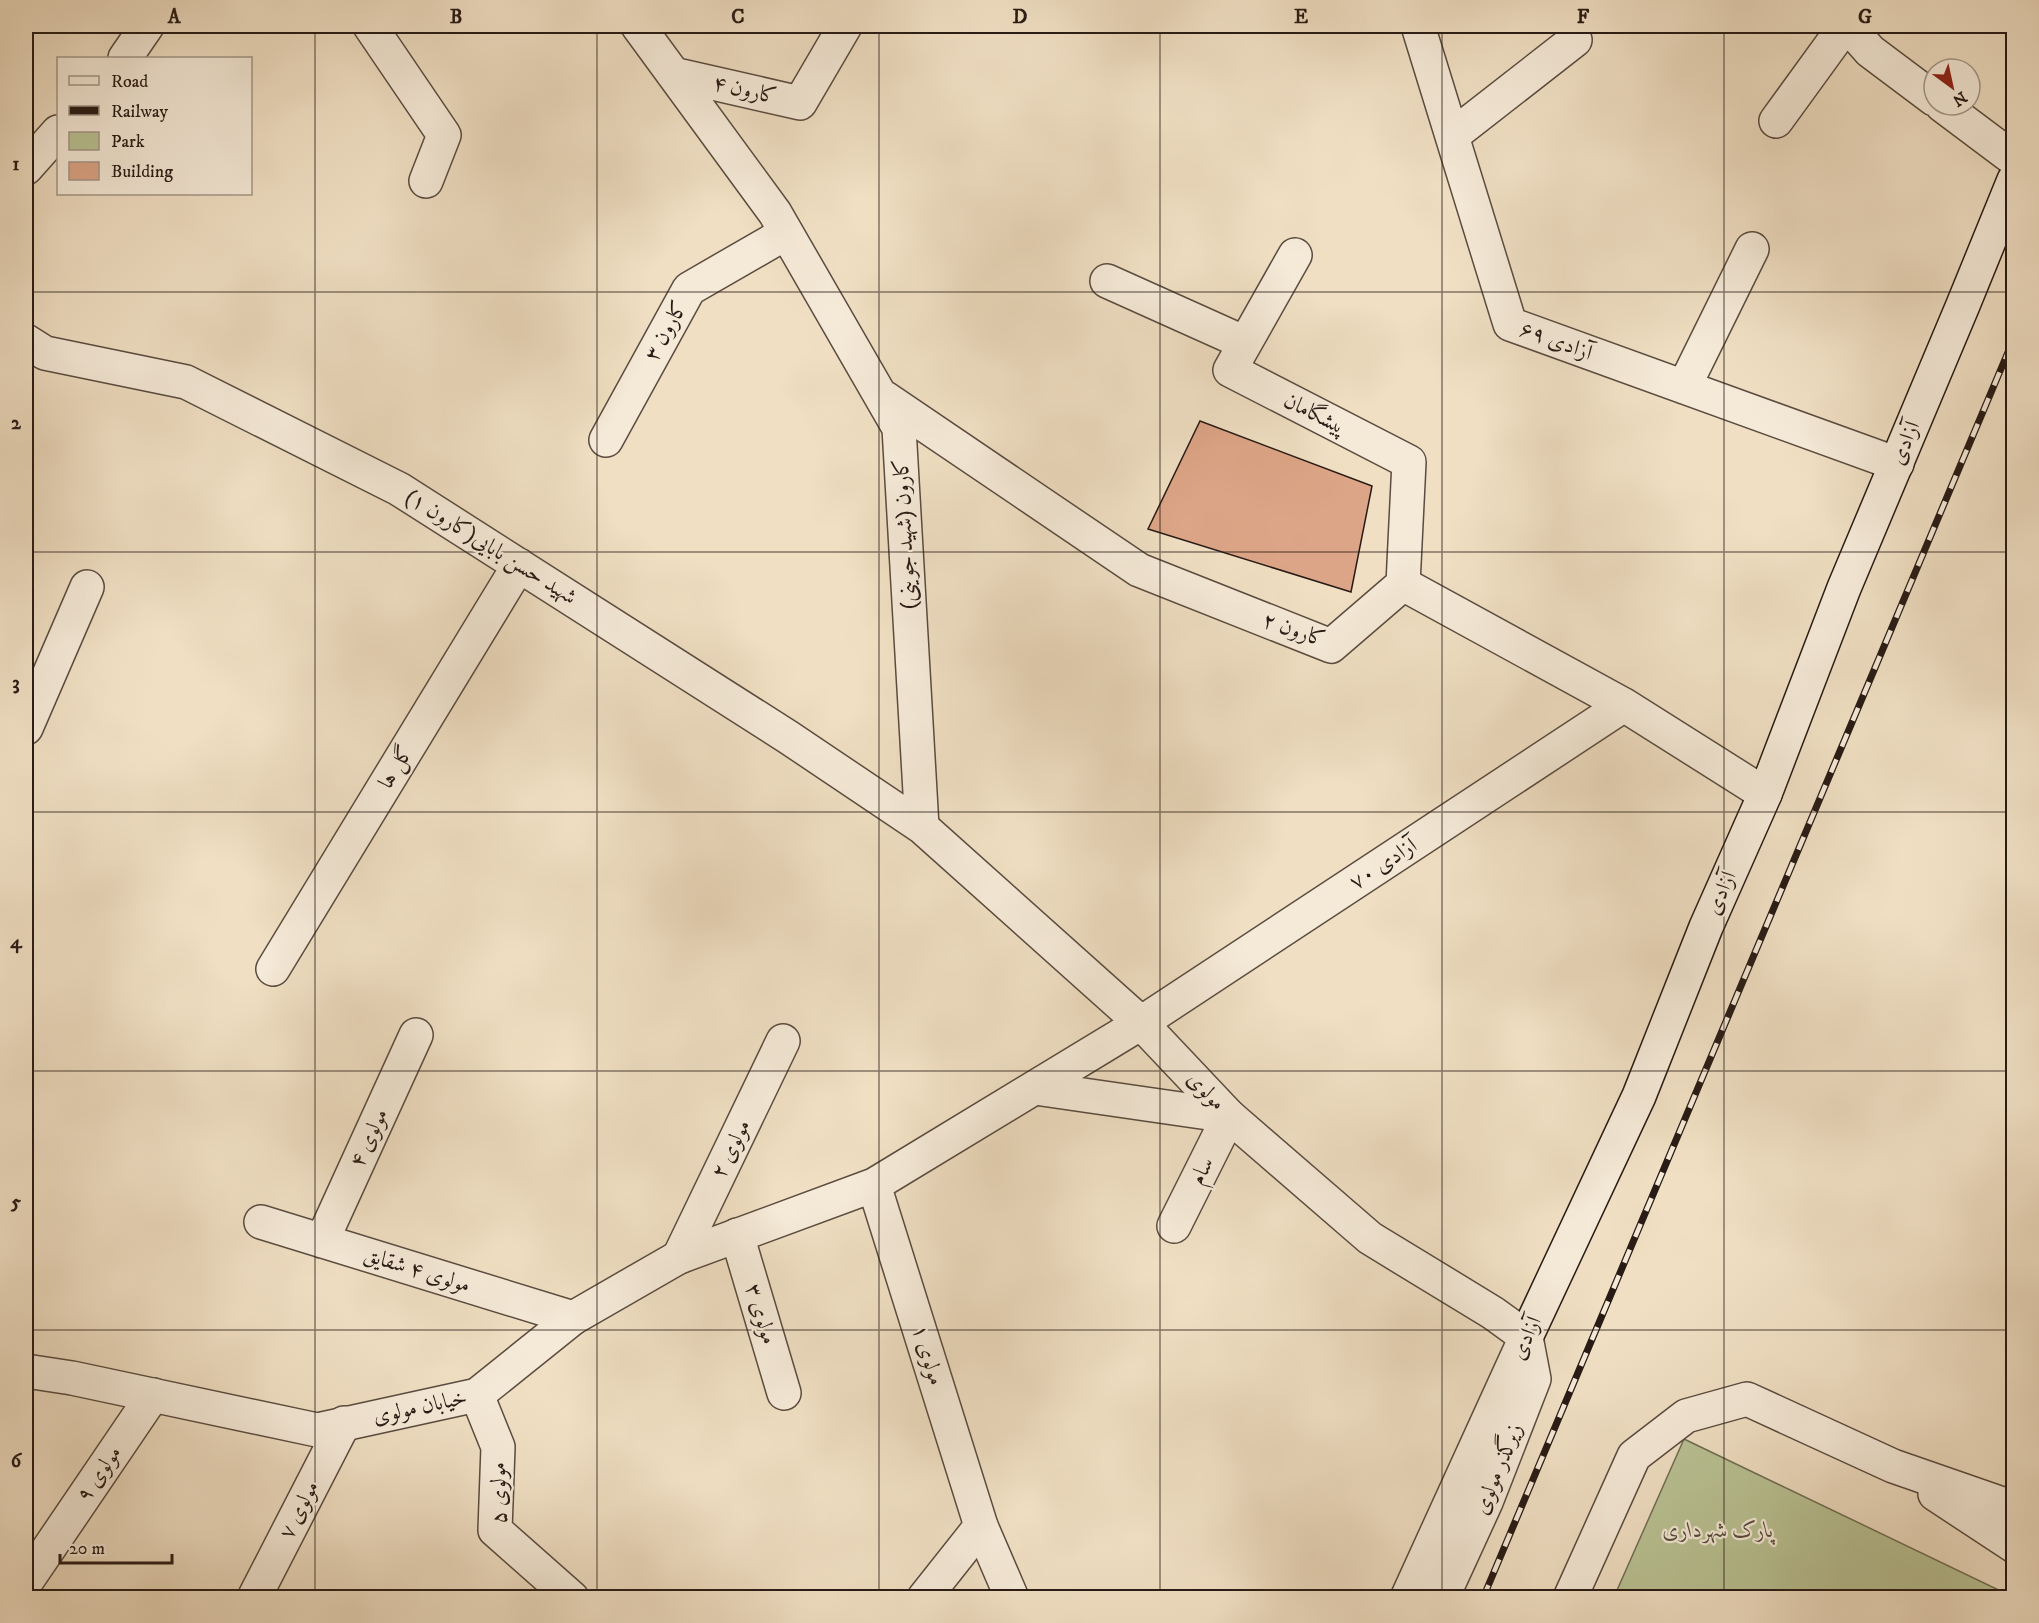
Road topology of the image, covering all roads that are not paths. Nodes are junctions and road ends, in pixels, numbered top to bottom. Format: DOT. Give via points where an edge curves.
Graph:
graph roads {
  1 [pos="147,26"];
  2 [pos="370,26"];
  3 [pos="638,26"];
  4 [pos="845,26"];
  5 [pos="1418,26"];
  6 [pos="1846,26"];
  7 [pos="1575,40"];
  8 [pos="126,57"];
  9 [pos="673,74"];
  10 [pos="1922,90"];
  11 [pos="1958,117"];
  12 [pos="1776,121"];
  13 [pos="57,133"];
  14 [pos="1452,136"];
  15 [pos="2013,159"];
  16 [pos="26,168"];
  17 [pos="2013,180"];
  18 [pos="426,181"];
  19 [pos="786,233"];
  20 [pos="1752,249"];
  21 [pos="1295,255"];
  22 [pos="1107,281"];
  23 [pos="26,341"];
  24 [pos="1245,343"];
  25 [pos="1684,387"];
  26 [pos="879,394"];
  27 [pos="606,440"];
  28 [pos="1897,464"];
  29 [pos="519,565"];
  30 [pos="1403,584"];
  31 [pos="87,587"];
  32 [pos="1624,705"];
  33 [pos="26,728"];
  34 [pos="1765,794"];
  35 [pos="922,827"];
  36 [pos="273,969"];
  37 [pos="1141,1023"];
  38 [pos="416,1035"];
  39 [pos="783,1041"];
  40 [pos="1035,1088"];
  41 [pos="1229,1116"];
  42 [pos="874,1185"];
  43 [pos="261,1222"];
  44 [pos="1174,1226"];
  45 [pos="737,1235"];
  46 [pos="322,1241"];
  47 [pos="679,1257"];
  48 [pos="573,1318"];
  49 [pos="1526,1337"];
  50 [pos="26,1371"];
  51 [pos="784,1393"];
  52 [pos="153,1395"];
  53 [pos="477,1395"];
  54 [pos="344,1423"];
  55 [pos="1893,1466"];
  56 [pos="2013,1508"];
  57 [pos="981,1526"];
  58 [pos="2013,1546"];
  59 [pos="26,1582"];
  60 [pos="255,1598"];
  61 [pos="572,1598"];
  62 [pos="924,1598"];
  63 [pos="1011,1598"];
  64 [pos="1407,1598"];
  65 [pos="1442,1598"];
  66 [pos="1570,1598"];
  1 -- 8 [label="street"];
  2 -- 18 [label="street" via="444,135"];
  3 -- 9 [label="street, کارون (شهید جوینی)"];
  4 -- 9 [label="street, کارون ۴" via="800,103"];
  5 -- 14 [label="street, آزادی ۶۹"];
  6 -- 10 [label="street" via="1870,51"];
  6 -- 12 [label="street"];
  7 -- 14 [label="street"];
  9 -- 19 [label="street, کارون (شهید جوینی)"];
  11 -- 15 [label="street"];
  13 -- 16 [label="street"];
  14 -- 25 [label="street, آزادی ۶۹" via="1510,324"];
  17 -- 28 [label="street, آزادی"];
  19 -- 26 [label="street, کارون (شهید جوینی)"];
  19 -- 27 [label="street, کارون ۳" via="688,290"];
  20 -- 25 [label="street"];
  21 -- 24 [label="street, پیشگامان"];
  22 -- 24 [label="street"];
  23 -- 29 [label="street, شهید حسن بابایی(کارون ۱)" via="45,353 186,382 399,489"];
  24 -- 30 [label="street, پیشگامان" via="1230,370 1409,462"];
  25 -- 28 [label="street, آزادی ۶۹"];
  26 -- 30 [label="street, کارون ۲" via="1138,570 1331,646"];
  26 -- 35 [label="street, کارون (شهید جوینی)" via="899,428"];
  28 -- 34 [label="street, آزادی" via="1844,588"];
  29 -- 35 [label="street, شهید حسن بابایی(کارون ۱)"];
  29 -- 36 [label="street, گل ها"];
  30 -- 32 [label="street"];
  31 -- 33 [label="street"];
  32 -- 34 [label="street"];
  32 -- 37 [label="street, آزادی ۷۰"];
  34 -- 49 [label="street, آزادی" via="1706,927 1639,1096"];
  35 -- 37 [label="street"];
  37 -- 40 [label="street"];
  37 -- 41 [label="street, مولوی"];
  38 -- 46 [label="street, مولوی ۴"];
  39 -- 47 [label="street, مولوی ۲"];
  40 -- 41 [label="street"];
  40 -- 42 [label="street"];
  41 -- 44 [label="street, سام"];
  41 -- 49 [label="street, مولوی" via="1370,1238"];
  42 -- 45 [label="street, خیابان مولوی"];
  42 -- 57 [label="street, مولوی ۱"];
  43 -- 46 [label="street, مولوی ۴ شقایق"];
  45 -- 47 [label="street, خیابان مولوی"];
  45 -- 51 [label="street, مولوی ۳"];
  46 -- 48 [label="street, مولوی ۴ شقایق"];
  47 -- 48 [label="street, خیابان مولوی"];
  48 -- 53 [label="street, خیابان مولوی"];
  49 -- 64 [label="street, آزادی"];
  49 -- 65 [label="street, زیرگذر مولوی" via="1534,1379 1486,1502"];
  50 -- 52 [label="street, خیابان مولوی"];
  52 -- 54 [label="street, خیابان مولوی" via="317,1430"];
  52 -- 59 [label="street, مولوی ۹"];
  53 -- 54 [label="street, خیابان مولوی"];
  53 -- 61 [label="street, مولوی ۵" via="498,1447 495,1530"];
  54 -- 60 [label="street, مولوی ۷"];
  55 -- 56 [label="street"];
  55 -- 58 [label="street"];
  55 -- 66 [label="street" via="1747,1399 1686,1416 1634,1456"];
  57 -- 62 [label="street"];
  57 -- 63 [label="street, مولوی ۱"];
}
